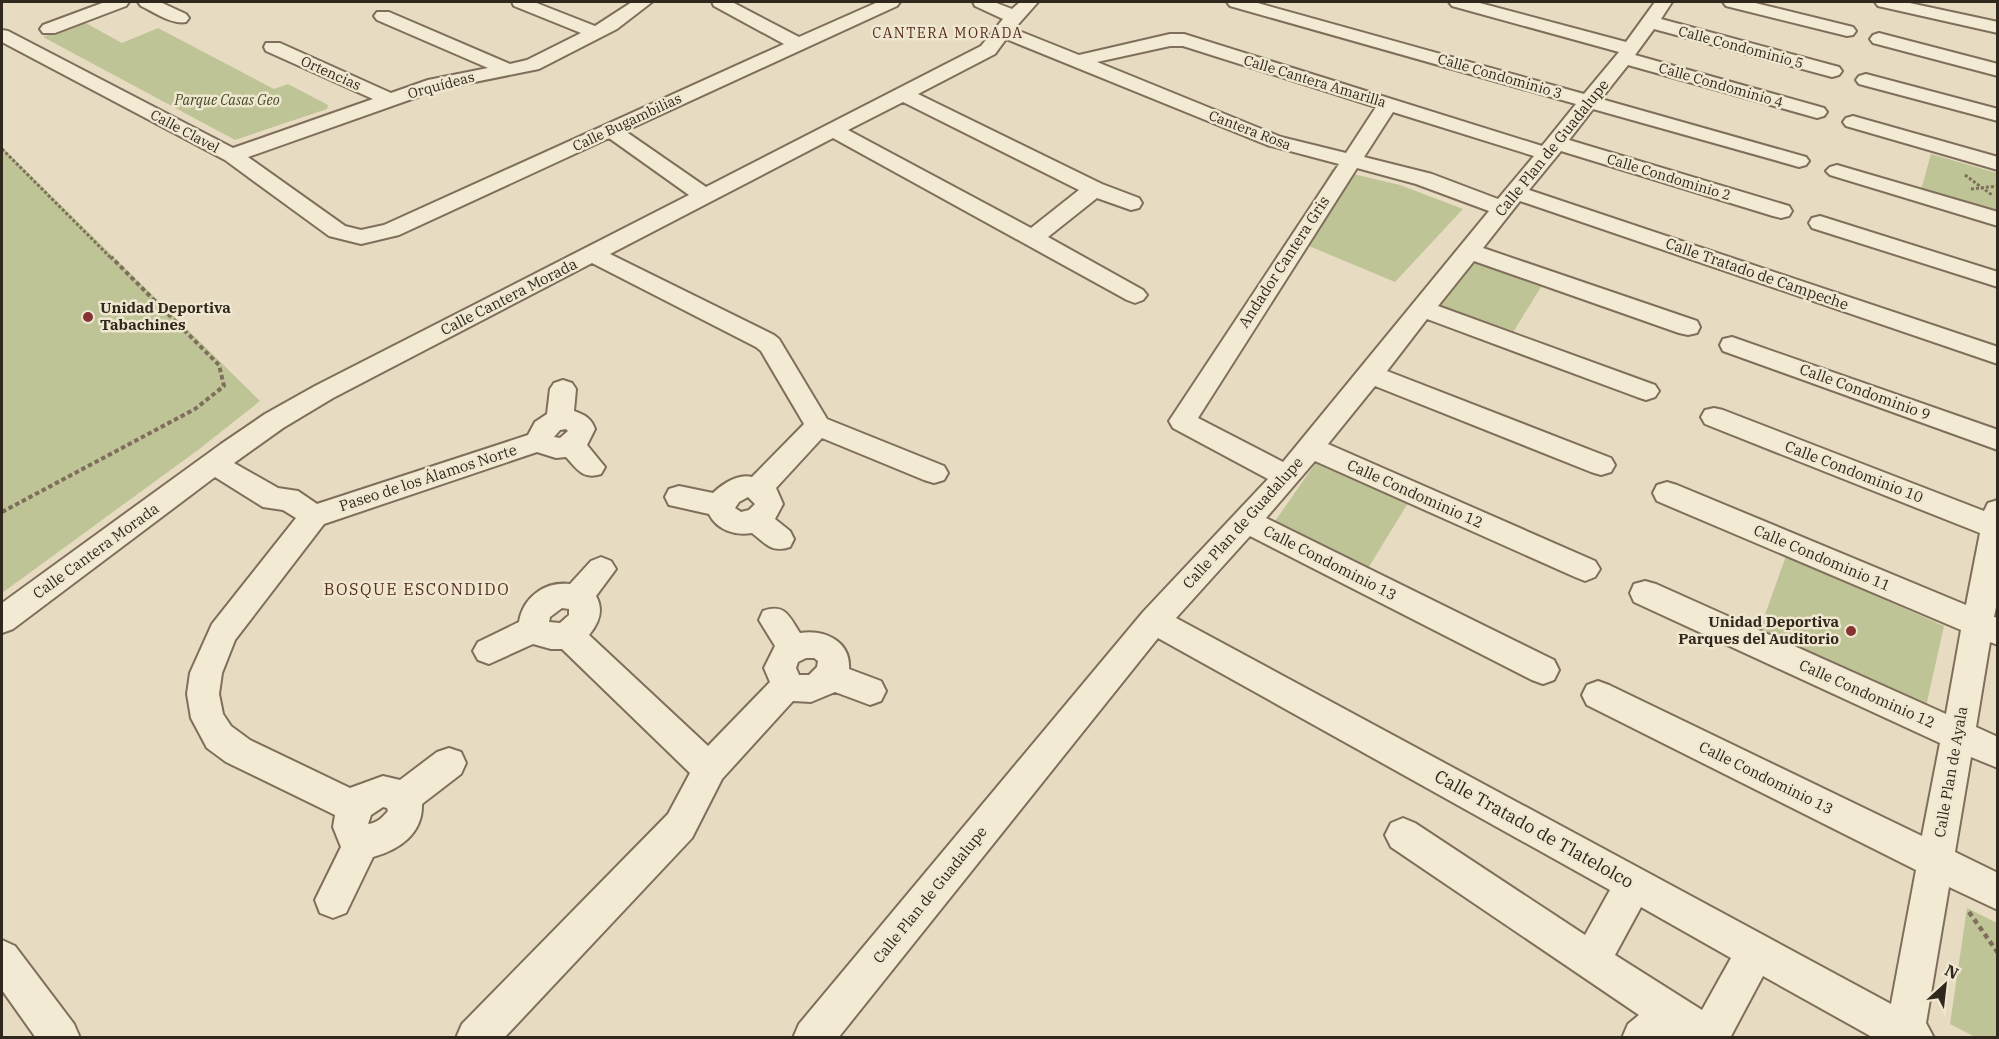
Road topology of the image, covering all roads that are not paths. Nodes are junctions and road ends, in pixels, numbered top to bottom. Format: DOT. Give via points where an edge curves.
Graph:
graph roads {
  1 [pos="120,2"];
  2 [pos="147,2"];
  3 [pos="520,2"];
  4 [pos="643,2"];
  5 [pos="720,2"];
  6 [pos="891,2"];
  7 [pos="981,2"];
  8 [pos="1236,2"];
  9 [pos="1458,2"];
  10 [pos="1732,2"];
  11 [pos="1884,2"];
  12 [pos="1657,12"];
  13 [pos="383,16"];
  14 [pos="1016,17"];
  15 [pos="180,18"];
  16 [pos="1998,28"];
  17 [pos="49,29"];
  18 [pos="1847,31"];
  19 [pos="596,33"];
  20 [pos="2,35"];
  21 [pos="1879,39"];
  22 [pos="799,44"];
  23 [pos="273,47"];
  24 [pos="1628,54"];
  25 [pos="1078,61"];
  26 [pos="509,70"];
  27 [pos="1998,70"];
  28 [pos="1832,71"];
  29 [pos="1866,80"];
  30 [pos="903,94"];
  31 [pos="390,99"];
  32 [pos="1590,102"];
  33 [pos="1388,104"];
  34 [pos="1817,112"];
  35 [pos="1998,115"];
  36 [pos="1853,122"];
  37 [pos="611,130"];
  38 [pos="833,130"];
  39 [pos="1553,148"];
  40 [pos="232,156"];
  41 [pos="1799,161"];
  42 [pos="1349,162"];
  43 [pos="1998,164"];
  44 [pos="1837,171"];
  45 [pos="1094,189"];
  46 [pos="705,196"];
  47 [pos="1511,201"];
  48 [pos="1131,203"];
  49 [pos="1781,211"];
  50 [pos="1998,219"];
  51 [pos="1820,223"];
  52 [pos="361,237"];
  53 [pos="1033,238"];
  54 [pos="1469,251"];
  55 [pos="592,254"];
  56 [pos="1998,280"];
  57 [pos="1135,295"];
  58 [pos="1423,309"];
  59 [pos="1688,327"];
  60 [pos="1732,345"];
  61 [pos="1998,356"];
  62 [pos="1370,374"];
  63 [pos="563,389"];
  64 [pos="1646,391"];
  65 [pos="1714,417"];
  66 [pos="560,420"];
  67 [pos="818,426"];
  68 [pos="1998,440"];
  69 [pos="541,441"];
  70 [pos="571,445"];
  71 [pos="1311,447"];
  72 [pos="223,458"];
  73 [pos="1601,465"];
  74 [pos="591,467"];
  75 [pos="934,473"];
  76 [pos="1287,477"];
  77 [pos="759,488"];
  78 [pos="1666,493"];
  79 [pos="679,497"];
  80 [pos="722,506"];
  81 [pos="314,516"];
  82 [pos="756,520"];
  83 [pos="1245,520"];
  84 [pos="1997,522"];
  85 [pos="780,539"];
  86 [pos="601,568"];
  87 [pos="1585,569"];
  88 [pos="1645,593"];
  89 [pos="577,597"];
  90 [pos="2,620"];
  91 [pos="774,620"];
  92 [pos="1154,621"];
  93 [pos="534,628"];
  94 [pos="1987,628"];
  95 [pos="568,635"];
  96 [pos="793,648"];
  97 [pos="489,651"];
  98 [pos="1543,670"];
  99 [pos="831,676"];
  100 [pos="787,684"];
  101 [pos="870,690"];
  102 [pos="1598,695"];
  103 [pos="1958,735"];
  104 [pos="1998,753"];
  105 [pos="448,763"];
  106 [pos="709,770"];
  107 [pos="359,825"];
  108 [pos="1402,835"];
  109 [pos="1935,861"];
  110 [pos="1634,884"];
  111 [pos="1998,892"];
  112 [pos="333,900"];
  113 [pos="1756,951"];
  114 [pos="2,959"];
  115 [pos="1591,961"];
  116 [pos="1672,1013"];
  117 [pos="1909,1035"];
  118 [pos="60,1038"];
  119 [pos="476,1038"];
  120 [pos="813,1038"];
  121 [pos="1642,1038"];
  1 -- 17 [label="street"];
  2 -- 15 [label="street"];
  3 -- 19 [label="street"];
  4 -- 19 [label="street, Orquídeas"];
  5 -- 22 [label="street"];
  6 -- 22 [label="street, Calle Bugambilias"];
  7 -- 14 [label="street, Cantera Rosa"];
  8 -- 32 [label="street, Calle Condominio 3"];
  9 -- 24 [label="street, Calle Condominio 4"];
  10 -- 18 [label="street"];
  11 -- 16 [label="street"];
  12 -- 24 [label="street, Calle Plan de Guadalupe"];
  12 -- 28 [label="street, Calle Condominio 5"];
  13 -- 26 [label="street"];
  14 -- 25 [label="street, Cantera Rosa"];
  14 -- 30 [label="street, Calle Cantera Morada" via="988,50"];
  19 -- 26 [label="street, Orquídeas" via="532,65"];
  20 -- 40 [label="street, Calle Clavel"];
  21 -- 27 [label="street"];
  22 -- 37 [label="street, Calle Bugambilias"];
  23 -- 31 [label="street, Ortencias"];
  24 -- 32 [label="street, Calle Plan de Guadalupe"];
  24 -- 34 [label="street, Calle Condominio 4"];
  25 -- 33 [label="street, Calle Cantera Amarilla" via="1184,40"];
  25 -- 42 [label="street, Cantera Rosa" via="1259,136"];
  26 -- 31 [label="street, Orquídeas" via="454,79"];
  29 -- 35 [label="street"];
  30 -- 38 [label="street, Calle Cantera Morada"];
  30 -- 45 [label="street"];
  31 -- 40 [label="street, Orquídeas"];
  32 -- 39 [label="street, Calle Plan de Guadalupe"];
  32 -- 41 [label="street, Calle Condominio 3"];
  33 -- 39 [label="street, Calle Cantera Amarilla"];
  33 -- 42 [label="street, Andador Cantera Gris"];
  36 -- 43 [label="street"];
  37 -- 46 [label="street"];
  37 -- 52 [label="street, Calle Bugambilias" via="391,230"];
  38 -- 46 [label="street, Calle Cantera Morada"];
  38 -- 53 [label="street"];
  39 -- 47 [label="street, Calle Plan de Guadalupe"];
  39 -- 49 [label="street, Calle Condominio 2"];
  40 -- 52 [label="street, Calle Clavel" via="337,231"];
  42 -- 47 [label="street, Cantera Rosa"];
  42 -- 76 [label="street, Andador Cantera Gris" via="1182,422"];
  44 -- 50 [label="street"];
  45 -- 48 [label="street"];
  45 -- 53 [label="street"];
  46 -- 55 [label="street, Calle Cantera Morada"];
  47 -- 54 [label="street, Calle Plan de Guadalupe"];
  47 -- 61 [label="street, Calle Tratado de Campeche"];
  51 -- 56 [label="street"];
  53 -- 57 [label="street"];
  54 -- 58 [label="street, Calle Plan de Guadalupe"];
  54 -- 59 [label="street"];
  55 -- 67 [label="street" via="765,341"];
  55 -- 72 [label="street, Calle Cantera Morada" via="324,392 274,421"];
  58 -- 62 [label="street, Calle Plan de Guadalupe"];
  58 -- 64 [label="street"];
  60 -- 68 [label="street, Calle Condominio 9"];
  62 -- 71 [label="street, Calle Plan de Guadalupe"];
  62 -- 73 [label="street"];
  63 -- 66 [label="street"];
  65 -- 84 [label="street, Calle Condominio 10"];
  66 -- 69 [label="street" via="546,427"];
  66 -- 70 [label="street" via="575,421 582,429"];
  67 -- 75 [label="street"];
  67 -- 77 [label="street"];
  69 -- 70 [label="street" via="547,447"];
  69 -- 81 [label="street, Paseo de los Álamos Norte"];
  70 -- 74 [label="street"];
  71 -- 76 [label="street, Calle Plan de Guadalupe"];
  71 -- 87 [label="street, Calle Condominio 12"];
  72 -- 81 [label="street" via="273,499 288,499"];
  72 -- 90 [label="street, Calle Cantera Morada"];
  76 -- 83 [label="street, Calle Plan de Guadalupe"];
  77 -- 80 [label="street" via="735,489 725,496"];
  77 -- 82 [label="street" via="770,503 766,513"];
  78 -- 94 [label="street, Calle Condominio 11"];
  79 -- 80 [label="street"];
  80 -- 82 [label="street" via="728,519 746,523"];
  81 -- 107 [label="street" via="224,633 206,673 203,694 207,718 219,737"];
  82 -- 85 [label="street"];
  83 -- 92 [label="street, Calle Plan de Guadalupe"];
  83 -- 98 [label="street, Calle Condominio 13"];
  84 -- 94 [label="street, Calle Plan de Ayala"];
  86 -- 89 [label="street"];
  88 -- 103 [label="street, Calle Condominio 12"];
  89 -- 93 [label="street" via="558,595 542,603 533,618"];
  89 -- 95 [label="street" via="586,606 586,616"];
  91 -- 96 [label="street"];
  92 -- 110 [label="street, Calle Tratado de Tlatelolco"];
  92 -- 120 [label="street, Calle Plan de Guadalupe"];
  93 -- 95 [label="street" via="543,636"];
  93 -- 97 [label="street"];
  94 -- 103 [label="street, Calle Plan de Ayala"];
  95 -- 106 [label="street"];
  96 -- 99 [label="street" via="821,646 832,656"];
  96 -- 100 [label="street" via="780,668"];
  99 -- 100 [label="street" via="819,687 807,690"];
  99 -- 101 [label="street"];
  100 -- 106 [label="street"];
  102 -- 109 [label="street, Calle Condominio 13"];
  103 -- 104 [label="street"];
  103 -- 109 [label="street, Calle Plan de Ayala"];
  105 -- 107 [label="street" via="403,798 404,818 388,835 377,840"];
  106 -- 119 [label="street" via="681,826"];
  107 -- 112 [label="street"];
  108 -- 115 [label="street"];
  109 -- 111 [label="street"];
  109 -- 117 [label="street, Calle Plan de Ayala"];
  110 -- 113 [label="street, Calle Tratado de Tlatelolco"];
  110 -- 115 [label="street"];
  113 -- 116 [label="street" via="1711,1033 1704,1034"];
  113 -- 117 [label="street, Calle Tratado de Tlatelolco"];
  114 -- 118 [label="street"];
  115 -- 116 [label="street"];
  116 -- 121 [label="street"];
}
